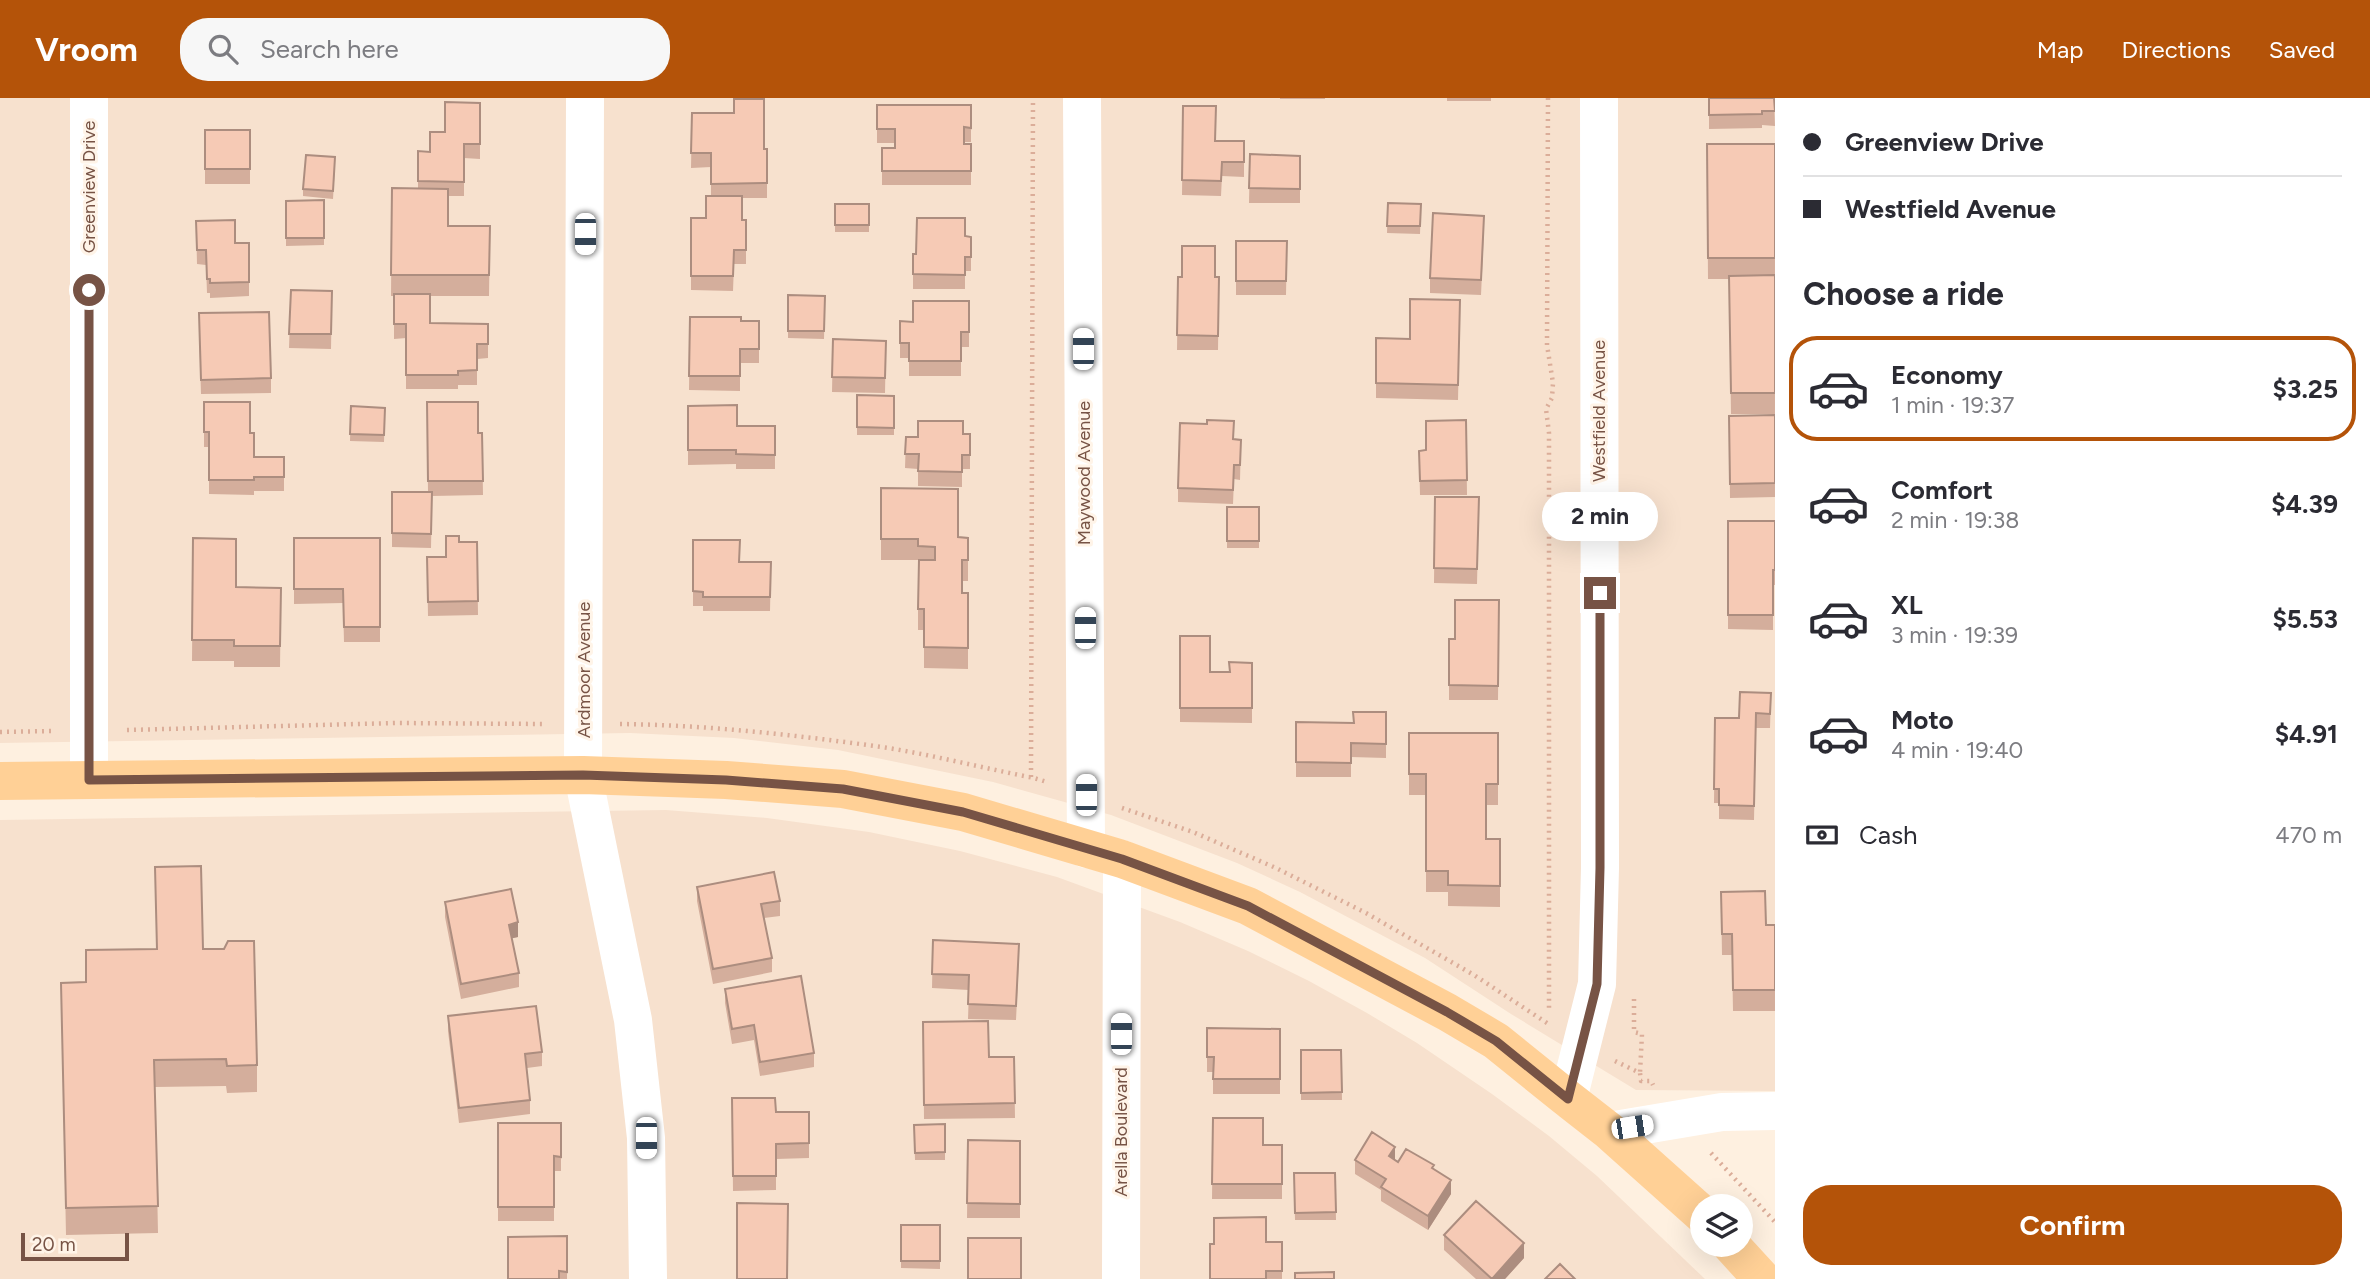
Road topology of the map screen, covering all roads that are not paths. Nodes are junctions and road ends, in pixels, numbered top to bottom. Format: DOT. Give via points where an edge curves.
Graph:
graph roads {
  1 [pos="89,98"];
  2 [pos="585,98"];
  3 [pos="1082,98"];
  4 [pos="1599,98"];
  5 [pos="583,775"];
  6 [pos="89,780"];
  7 [pos="0,781"];
  8 [pos="1104,854"];
  9 [pos="1568,1099"];
  10 [pos="1775,1111"];
  11 [pos="1609,1131"];
  12 [pos="1690,1203"];
  13 [pos="1742,1257"];
  14 [pos="648,1279"];
  15 [pos="1121,1279"];
  16 [pos="1762,1279"];
  1 -- 6 [label="street, Greenview Drive"];
  2 -- 5 [label="street, Ardmoor Avenue"];
  3 -- 8 [label="street, Maywood Avenue"];
  4 -- 9 [label="street, Westfield Avenue" via="1597,984"];
  5 -- 6 [label="main road"];
  5 -- 8 [label="main road" via="843,789 963,812"];
  5 -- 14 [label="street, Ardmoor Avenue" via="634,1020 646,1138"];
  6 -- 7 [label="main road"];
  8 -- 9 [label="main road" via="1248,906 1496,1041"];
  8 -- 15 [label="street, Arella Boulevard"];
  9 -- 11 [label="main road"];
  10 -- 11 [label="street" via="1722,1112"];
  11 -- 12 [label="main road"];
  13 -- 16 [label="main road"];
}
